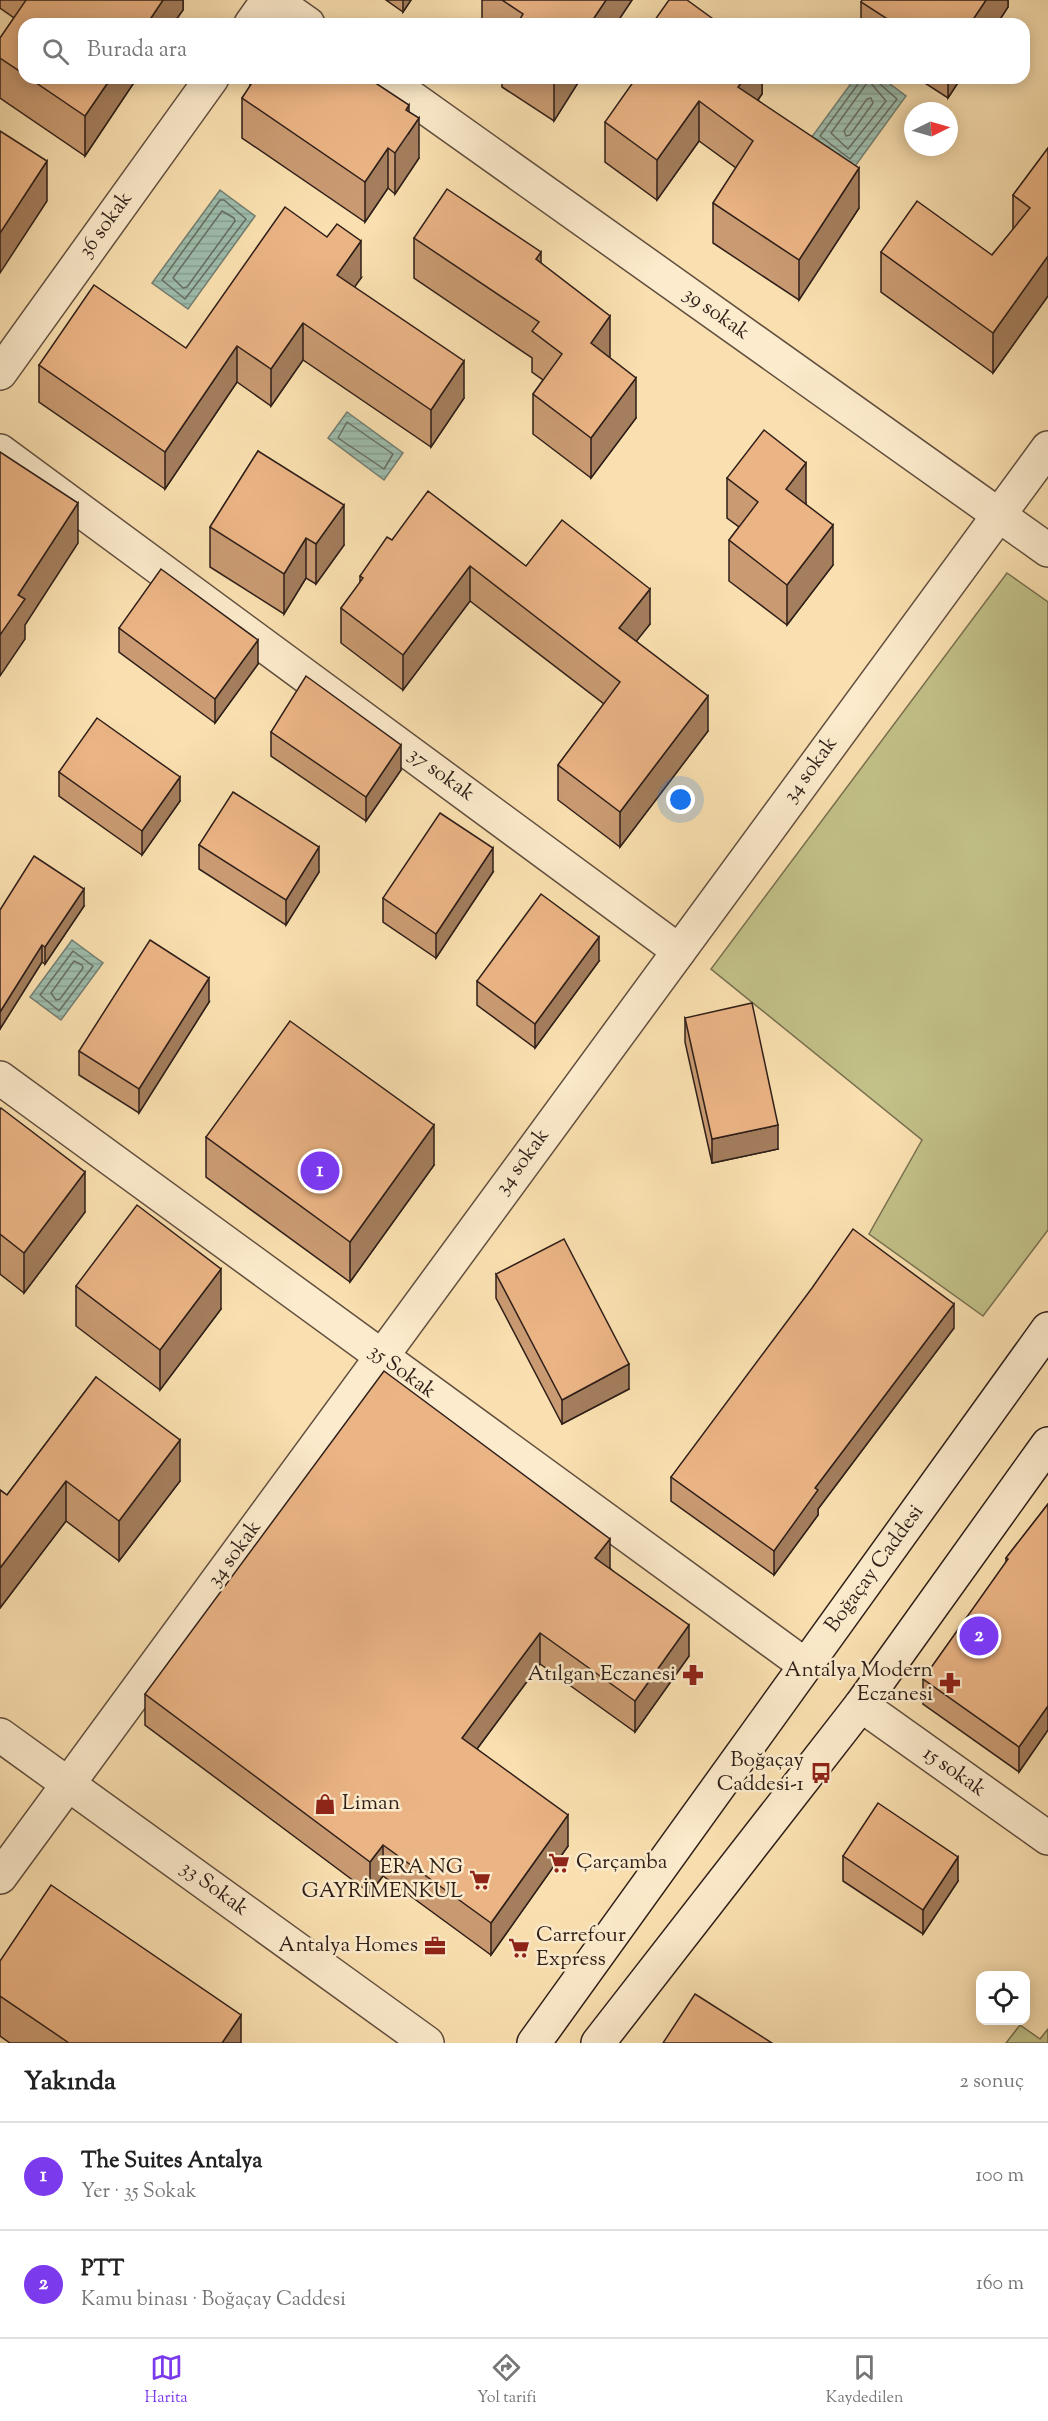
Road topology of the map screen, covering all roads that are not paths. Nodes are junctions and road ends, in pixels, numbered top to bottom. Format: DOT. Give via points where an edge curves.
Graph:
graph roads {
  1 [pos="268,0"];
  2 [pos="274,0"];
  3 [pos="255,18"];
  4 [pos="300,18"];
  5 [pos="208,84"];
  6 [pos="392,84"];
  7 [pos="0,373"];
  8 [pos="1048,448"];
  9 [pos="0,451"];
  10 [pos="998,515"];
  11 [pos="1048,550"];
  12 [pos="679,951"];
  13 [pos="0,1078"];
  14 [pos="1048,1329"];
  15 [pos="380,1356"];
  16 [pos="1048,1444"];
  17 [pos="805,1665"];
  18 [pos="861,1705"];
  19 [pos="0,1735"];
  20 [pos="67,1783"];
  21 [pos="1048,1838"];
  22 [pos="0,1877"];
  23 [pos="427,2043"];
  24 [pos="534,2043"];
  25 [pos="598,2043"];
  1 -- 3 [label="street"];
  2 -- 4 [label="street"];
  5 -- 7 [label="street, 36 sokak"];
  6 -- 10 [label="street, 39 sokak"];
  8 -- 10 [label="street, 34 sokak"];
  9 -- 12 [label="street, 37 sokak"];
  10 -- 11 [label="street, 39 sokak"];
  10 -- 12 [label="street, 34 sokak"];
  12 -- 15 [label="street, 34 sokak"];
  13 -- 15 [label="street, 35 Sokak"];
  14 -- 17 [label="street, Boğaçay Caddesi"];
  15 -- 17 [label="street, 35 Sokak"];
  15 -- 20 [label="street, 34 sokak"];
  16 -- 18 [label="street"];
  17 -- 24 [label="street, Boğaçay Caddesi"];
  18 -- 21 [label="street, 15 sokak"];
  18 -- 25 [label="street"];
  19 -- 20 [label="street, 33 Sokak"];
  20 -- 22 [label="street, 34 sokak"];
  20 -- 23 [label="street, 33 Sokak"];
}
